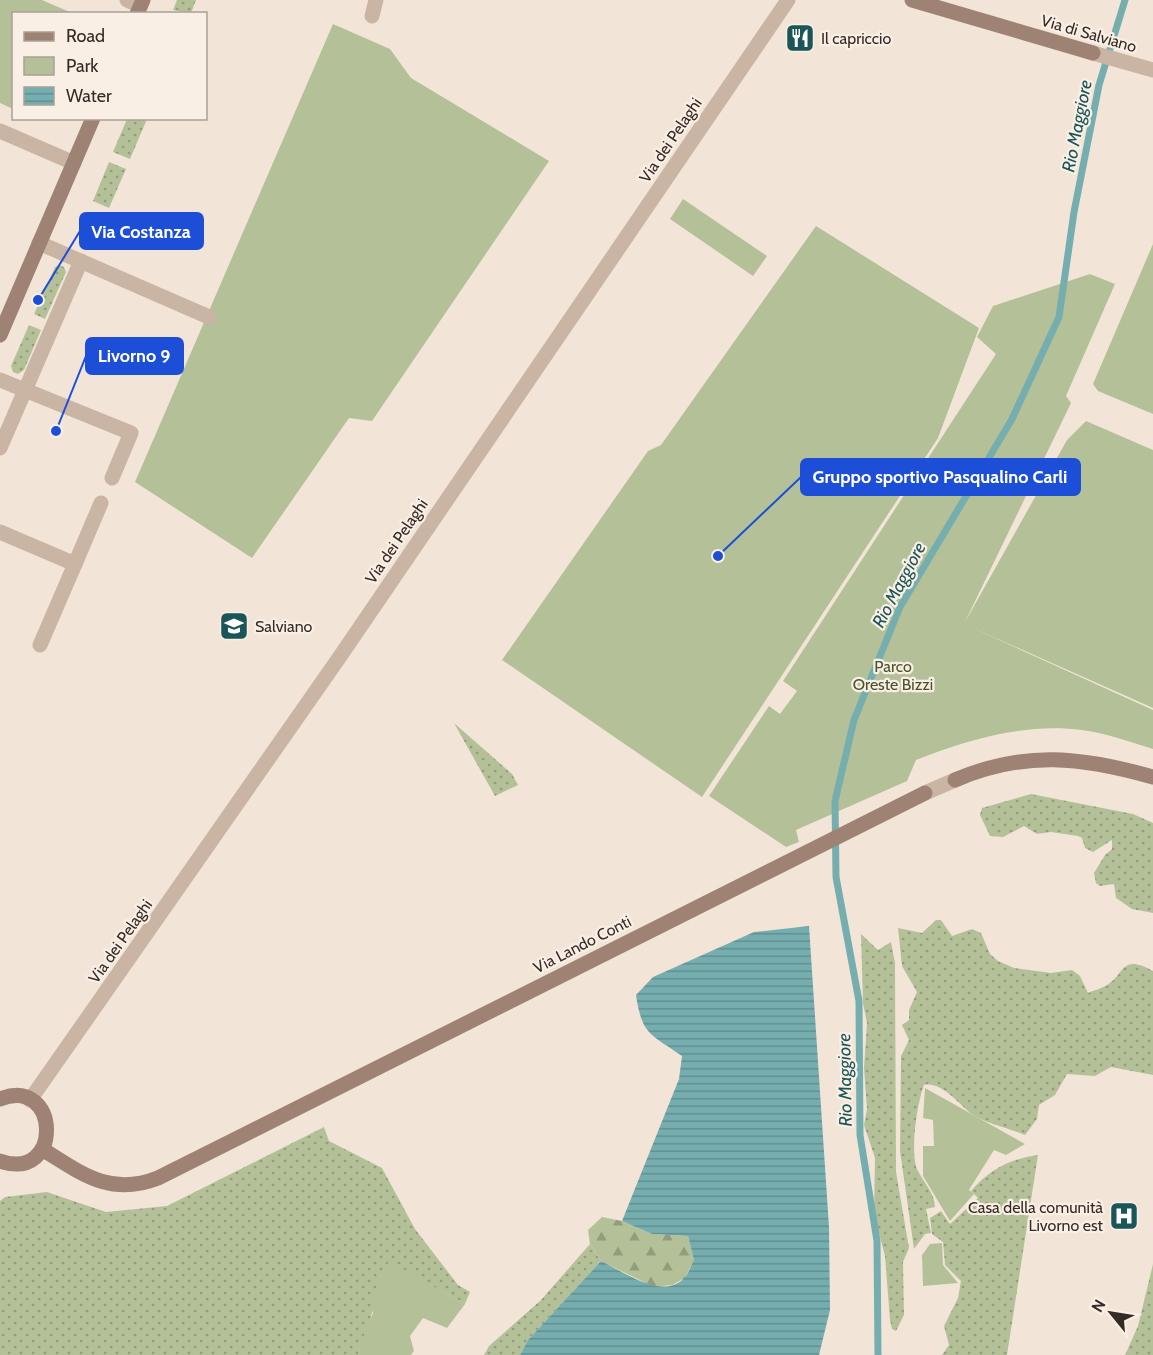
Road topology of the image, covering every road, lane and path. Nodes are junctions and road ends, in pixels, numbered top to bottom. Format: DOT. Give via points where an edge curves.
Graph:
graph roads {
  1 [pos="376,0"];
  2 [pos="788,0"];
  3 [pos="912,0"];
  4 [pos="372,16"];
  5 [pos="1153,70"];
  6 [pos="92,120"];
  7 [pos="0,131"];
  8 [pos="74,163"];
  9 [pos="39,243"];
  10 [pos="81,261"];
  11 [pos="209,317"];
  12 [pos="0,335"];
  13 [pos="0,380"];
  14 [pos="25,390"];
  15 [pos="0,448"];
  16 [pos="112,478"];
  17 [pos="101,503"];
  18 [pos="0,532"];
  19 [pos="75,564"];
  20 [pos="40,645"];
  21 [pos="1153,777"];
  22 [pos="0,1099"];
  23 [pos="30,1100"];
  24 [pos="42,1149"];
  25 [pos="0,1161"];
  1 -- 4 [label="street"];
  2 -- 23 [label="street, Via dei Pelaghi"];
  3 -- 5 [label="street, Via di Salviano"];
  6 -- 8 [label="street"];
  7 -- 8 [label="street"];
  8 -- 9 [label="street"];
  9 -- 10 [label="street"];
  9 -- 12 [label="street"];
  10 -- 11 [label="street"];
  10 -- 14 [label="street"];
  13 -- 14 [label="street"];
  14 -- 15 [label="street"];
  14 -- 16 [label="street" via="131,433"];
  17 -- 19 [label="street"];
  18 -- 19 [label="street"];
  19 -- 20 [label="street"];
  21 -- 24 [label="street, Via Lando Conti" via="1101,763 1046,758 979,770 925,793 148,1182 100,1182"];
  22 -- 23 [label="street" via="17,1096"];
  23 -- 24 [label="street" via="41,1109 47,1122"];
  24 -- 25 [label="street" via="24,1162"];
}
